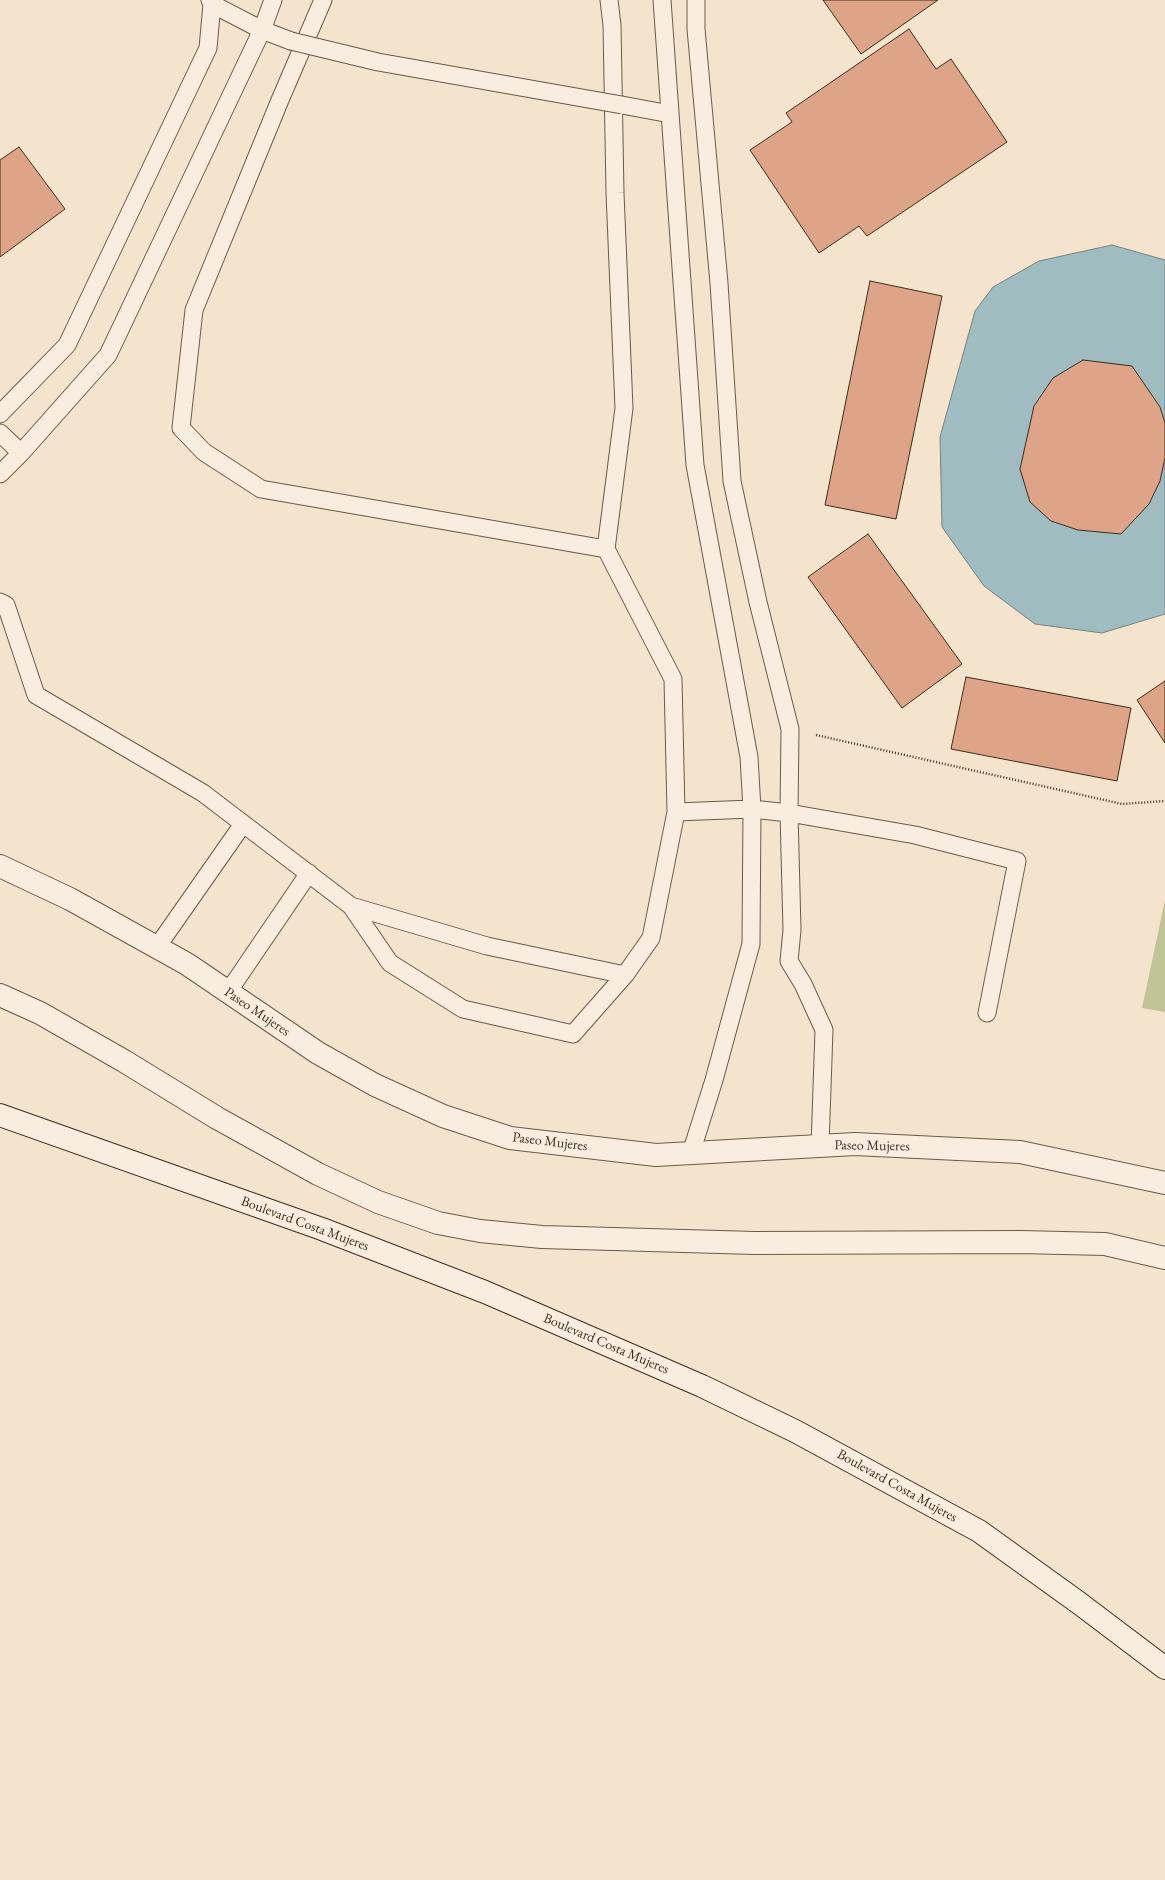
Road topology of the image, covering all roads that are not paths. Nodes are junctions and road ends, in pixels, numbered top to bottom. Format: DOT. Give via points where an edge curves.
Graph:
graph roads {
  1 [pos="273,0"];
  2 [pos="323,0"];
  3 [pos="609,0"];
  4 [pos="662,0"];
  5 [pos="696,0"];
  6 [pos="211,2"];
  7 [pos="262,30"];
  8 [pos="670,114"];
  9 [pos="0,414"];
  10 [pos="0,433"];
  11 [pos="21,453"];
  12 [pos="0,474"];
  13 [pos="606,549"];
  14 [pos="0,602"];
  15 [pos="752,809"];
  16 [pos="676,812"];
  17 [pos="790,813"];
  18 [pos="243,824"];
  19 [pos="0,866"];
  20 [pos="309,873"];
  21 [pos="351,906"];
  22 [pos="157,947"];
  23 [pos="625,976"];
  24 [pos="228,992"];
  25 [pos="0,995"];
  26 [pos="987,1013"];
  27 [pos="0,1115"];
  28 [pos="820,1146"];
  29 [pos="691,1153"];
  30 [pos="1165,1183"];
  31 [pos="1165,1258"];
  32 [pos="1165,1668"];
  1 -- 7 [label="lane"];
  2 -- 13 [label="lane" via="194,310 181,428 204,452 261,489"];
  3 -- 13 [label="lane" via="612,25 624,408"];
  4 -- 8 [label="lane"];
  5 -- 17 [label="lane" via="696,29 720,291 732,481 758,602 790,729"];
  6 -- 7 [label="lane"];
  6 -- 9 [label="lane" via="208,48 67,345"];
  7 -- 8 [label="lane, bridge" via="291,41 378,62"];
  7 -- 11 [label="lane" via="108,355"];
  8 -- 15 [label="lane" via="695,465 749,757"];
  10 -- 11 [label="lane"];
  11 -- 12 [label="lane"];
  13 -- 16 [label="lane" via="672,679"];
  14 -- 18 [label="lane" via="6,605 36,695 203,793"];
  15 -- 16 [label="lane"];
  15 -- 17 [label="lane"];
  15 -- 29 [label="lane" via="751,944"];
  16 -- 23 [label="lane" via="651,938"];
  17 -- 26 [label="lane" via="915,834 1017,861"];
  17 -- 28 [label="lane" via="792,930 789,961 803,984 824,1030"];
  18 -- 20 [label="lane"];
  18 -- 22 [label="lane"];
  19 -- 22 [label="street, Paseo Mujeres" via="70,899"];
  20 -- 21 [label="lane"];
  20 -- 24 [label="lane"];
  21 -- 23 [label="lane" via="487,946"];
  21 -- 23 [label="lane" via="390,963 463,1008 573,1034"];
  22 -- 24 [label="street, Paseo Mujeres"];
  24 -- 29 [label="street, Paseo Mujeres" via="318,1054 375,1085 443,1116 510,1138 656,1155"];
  25 -- 31 [label="street" via="40,1013 217,1118 318,1174 378,1202 438,1223 480,1231 542,1237 755,1243 1105,1244"];
  27 -- 32 [label="street, Boulevard Costa Mujeres" via="322,1229 485,1292 702,1386 795,1431 979,1531"];
  28 -- 29 [label="street, Paseo Mujeres"];
  28 -- 30 [label="street, Paseo Mujeres" via="855,1144 1020,1152"];
}
